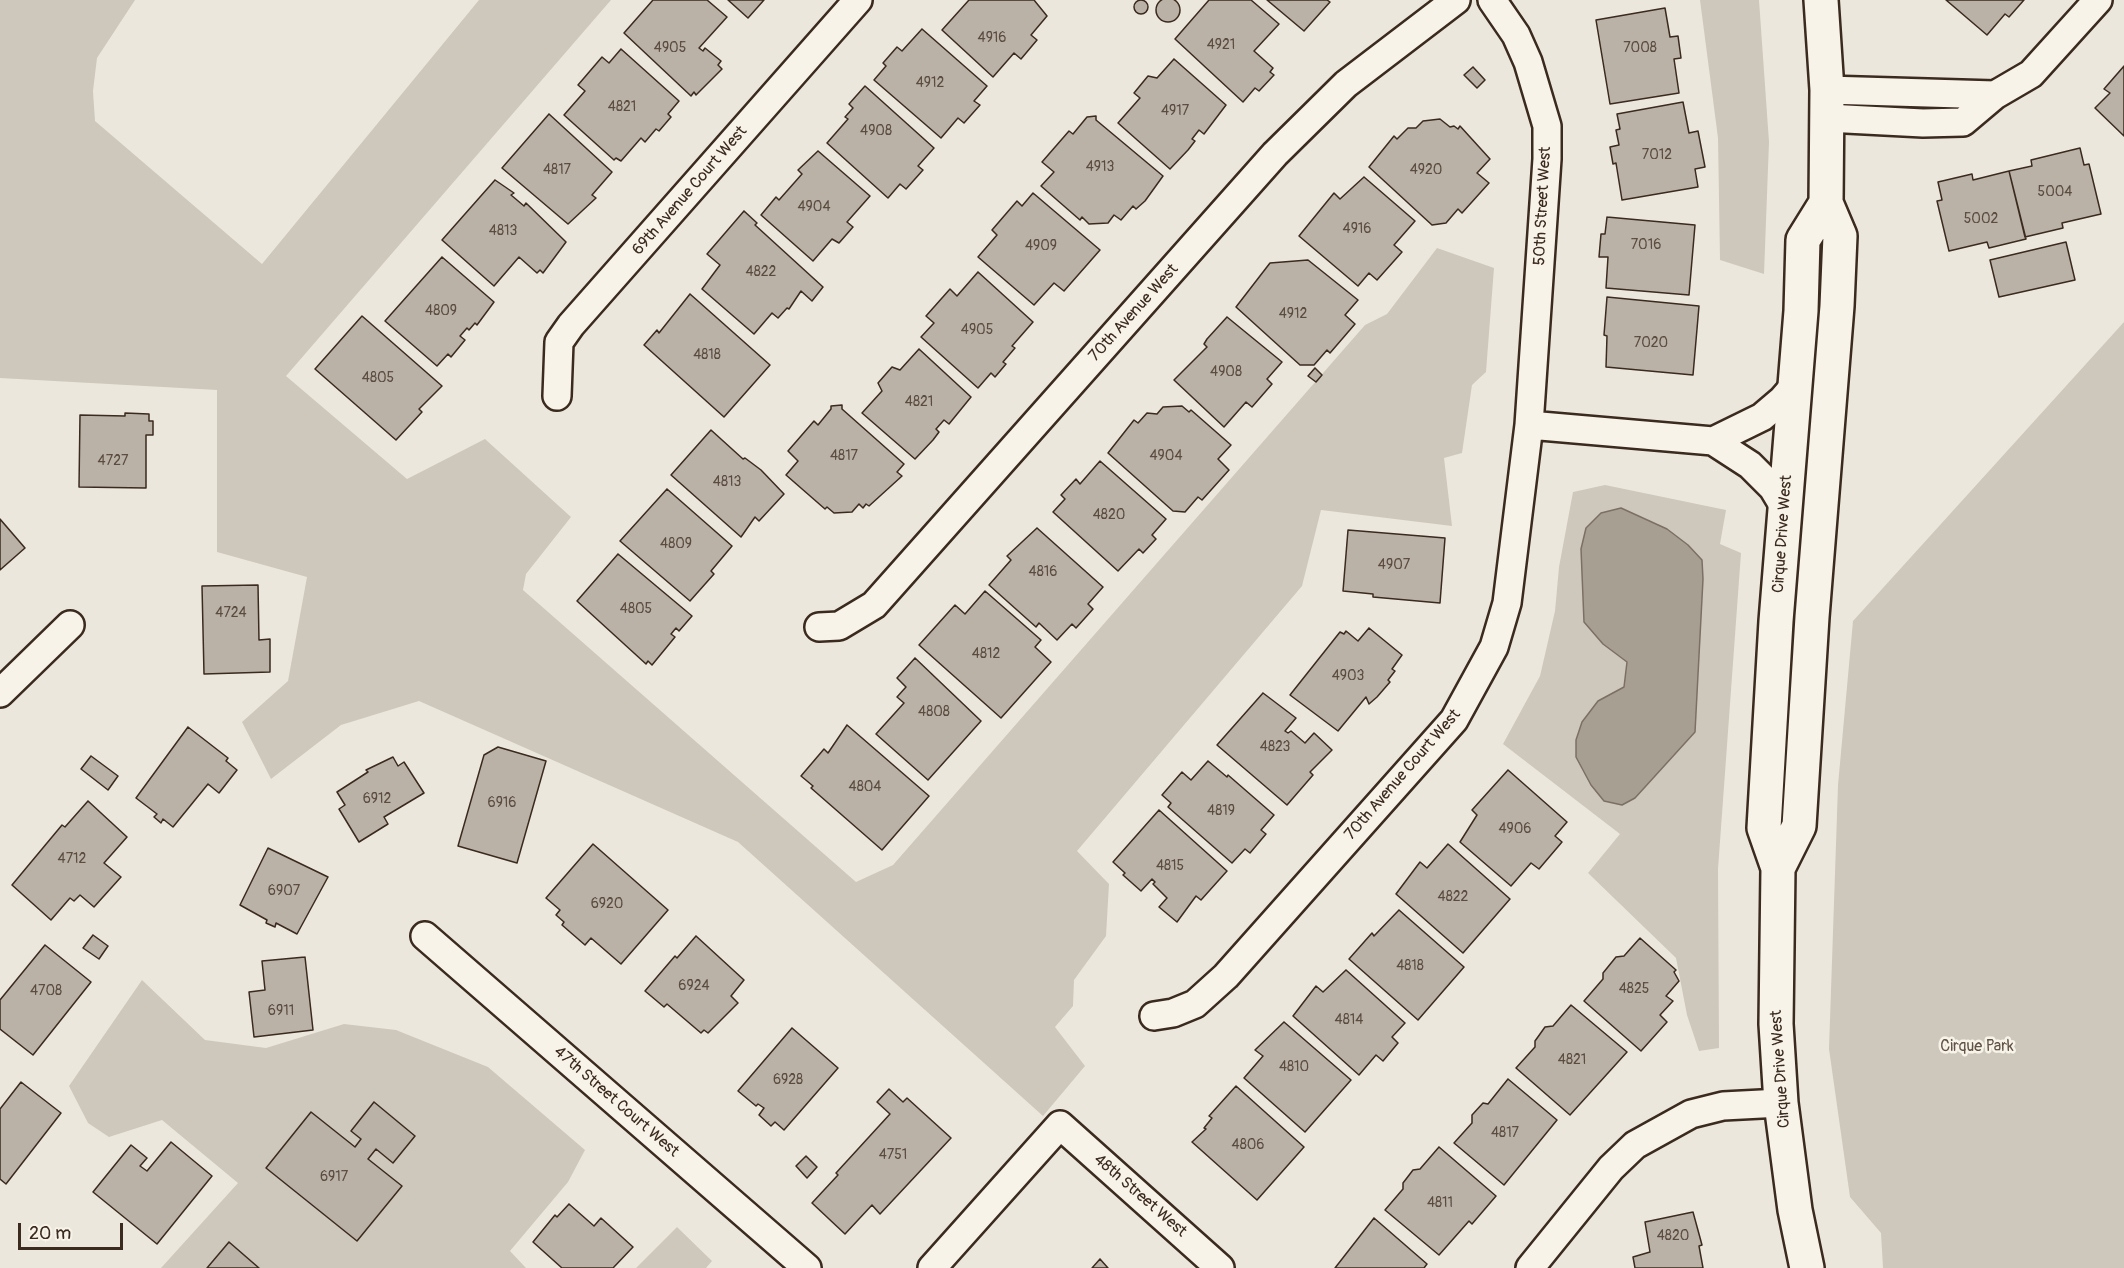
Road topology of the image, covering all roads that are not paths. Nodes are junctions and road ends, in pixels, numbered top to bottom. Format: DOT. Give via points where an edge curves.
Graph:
graph roads {
  1 [pos="858,0"];
  2 [pos="1456,0"];
  3 [pos="1492,0"];
  4 [pos="1821,0"];
  5 [pos="2098,0"];
  6 [pos="1827,104"];
  7 [pos="1826,203"];
  8 [pos="1795,385"];
  9 [pos="557,396"];
  10 [pos="1529,425"];
  11 [pos="1713,441"];
  12 [pos="1785,508"];
  13 [pos="70,625"];
  14 [pos="819,627"];
  15 [pos="0,693"];
  16 [pos="1778,868"];
  17 [pos="425,936"];
  18 [pos="1154,1016"];
  19 [pos="1781,1103"];
  20 [pos="807,1268"];
  21 [pos="932,1268"];
  22 [pos="1220,1268"];
  23 [pos="1530,1268"];
  24 [pos="1807,1268"];
  1 -- 9 [label="street, 69th Avenue Court West" via="571,325 559,342"];
  2 -- 14 [label="street, 70th Avenue West" via="1346,84 1283,146 874,605 839,626"];
  3 -- 10 [label="street, 50th Street West" via="1516,35 1528,62 1547,126"];
  4 -- 6 [label="main road, Cirque Drive West"];
  5 -- 6 [label="street" via="2031,74 1995,95 1963,122 1923,123"];
  6 -- 7 [label="main road, Cirque Drive West"];
  7 -- 8 [label="main road, Cirque Drive West" via="1803,240"];
  7 -- 16 [label="main road, Cirque Drive West" via="1840,236 1838,306 1799,826"];
  8 -- 11 [label="street" via="1762,417"];
  8 -- 12 [label="main road, Cirque Drive West"];
  10 -- 11 [label="street"];
  10 -- 18 [label="street, 70th Avenue Court West" via="1507,603 1494,647 1454,720 1226,976 1195,1004"];
  11 -- 12 [label="street" via="1750,465 1773,488"];
  12 -- 16 [label="main road, Cirque Drive West" via="1764,828"];
  13 -- 15 [label="street"];
  16 -- 19 [label="main road, Cirque Drive West" via="1776,1024"];
  17 -- 20 [label="street, 47th Street Court West"];
  19 -- 23 [label="street" via="1723,1106 1691,1113 1635,1145 1611,1168"];
  19 -- 24 [label="main road, Cirque Drive West"];
  21 -- 22 [label="street, 48th Street West" via="1059,1125"];
}
